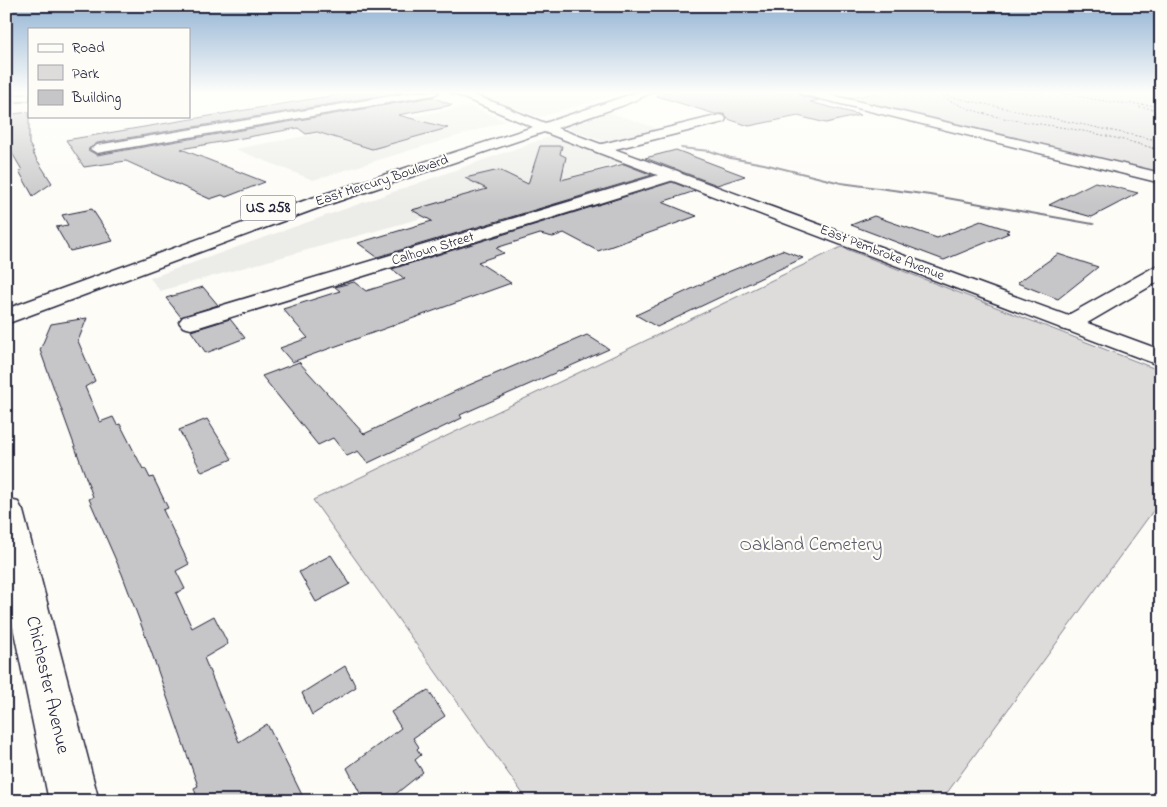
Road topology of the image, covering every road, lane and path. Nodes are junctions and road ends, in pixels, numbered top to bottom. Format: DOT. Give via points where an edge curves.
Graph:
graph roads {
  1 [pos="211,130"];
  2 [pos="526,130"];
  3 [pos="528,130"];
  4 [pos="552,130"];
  5 [pos="677,130"];
  6 [pos="961,130"];
  7 [pos="1077,130"];
  8 [pos="1107,130"];
  9 [pos="1161,141"];
  10 [pos="603,148"];
  11 [pos="97,149"];
  12 [pos="1161,150"];
  13 [pos="675,175"];
  14 [pos="1161,178"];
  15 [pos="154,245"];
  16 [pos="1161,271"];
  17 [pos="6,317"];
  18 [pos="191,322"];
  19 [pos="1069,324"];
  20 [pos="1161,359"];
  21 [pos="6,511"];
  22 [pos="74,801"];
  1 -- 11 [label="main road"];
  2 -- 15 [label="main road, East Mercury Boulevard / US 258"];
  3 -- 17 [label="main road, East Mercury Boulevard / US 258" via="259,223"];
  4 -- 10 [label="main road, East Pembroke Avenue"];
  5 -- 10 [label="main road"];
  6 -- 14 [label="main road"];
  7 -- 12 [label="path"];
  8 -- 9 [label="path"];
  10 -- 13 [label="main road, East Pembroke Avenue"];
  13 -- 18 [label="main road, Calhoun Street"];
  13 -- 19 [label="main road, East Pembroke Avenue"];
  16 -- 19 [label="main road"];
  19 -- 20 [label="main road, East Pembroke Avenue"];
  21 -- 22 [label="main road, Chichester Avenue"];
}
